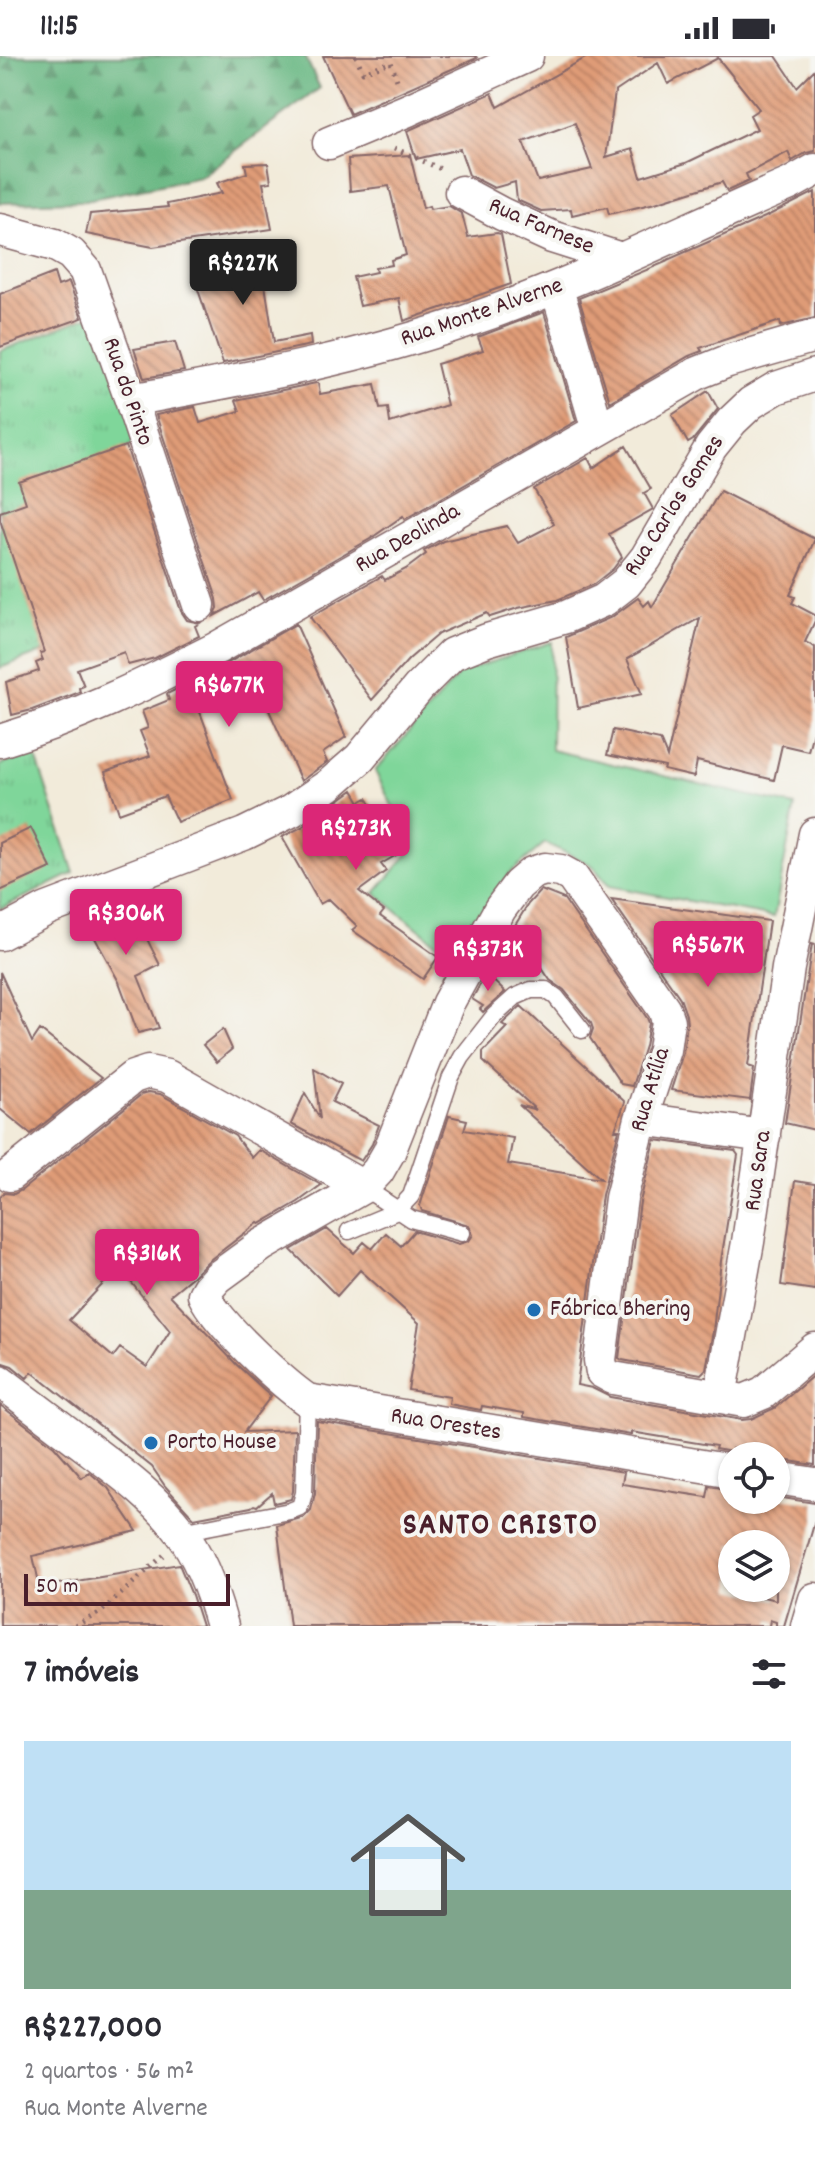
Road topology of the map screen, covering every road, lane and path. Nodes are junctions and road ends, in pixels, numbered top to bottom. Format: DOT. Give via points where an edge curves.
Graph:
graph roads {
  1 [pos="356,56"];
  2 [pos="527,56"];
  3 [pos="408,110"];
  4 [pos="329,143"];
  5 [pos="815,170"];
  6 [pos="461,192"];
  7 [pos="0,230"];
  8 [pos="621,259"];
  9 [pos="557,289"];
  10 [pos="815,336"];
  11 [pos="815,375"];
  12 [pos="131,400"];
  13 [pos="598,430"];
  14 [pos="199,605"];
  15 [pos="0,741"];
  16 [pos="815,834"];
  17 [pos="0,934"];
  18 [pos="582,1030"];
  19 [pos="641,1119"];
  20 [pos="764,1136"];
  21 [pos="10,1175"];
  22 [pos="363,1187"];
  23 [pos="397,1211"];
  24 [pos="349,1231"];
  25 [pos="462,1233"];
  26 [pos="815,1349"];
  27 [pos="0,1381"];
  28 [pos="720,1397"];
  29 [pos="307,1400"];
  30 [pos="718,1469"];
  31 [pos="790,1480"];
  32 [pos="815,1484"];
  33 [pos="169,1537"];
  34 [pos="815,1599"];
  35 [pos="75,1626"];
  36 [pos="222,1626"];
  37 [pos="807,1626"];
  1 -- 3 [label="path" via="363,72 391,62"];
  2 -- 3 [label="street"];
  3 -- 4 [label="street"];
  5 -- 8 [label="street, Rua Monte Alverne"];
  6 -- 8 [label="street, Rua Farnese" via="552,237"];
  7 -- 12 [label="street, Rua do Pinto" via="55,245 85,270"];
  8 -- 9 [label="street, Rua Monte Alverne"];
  9 -- 12 [label="street, Rua Monte Alverne" via="377,349"];
  9 -- 13 [label="street"];
  10 -- 13 [label="street, Rua Deolinda" via="698,373"];
  11 -- 17 [label="street, Rua Carlos Gomes" via="776,388 732,421 646,558 604,600 452,654 360,758 291,811 47,909"];
  12 -- 14 [label="street, Rua do Pinto"];
  13 -- 15 [label="street, Rua Deolinda" via="217,648 90,709"];
  16 -- 20 [label="street, Rua Sara" via="788,968"];
  18 -- 23 [label="lane" via="546,990 515,997 494,1016 451,1077 417,1182"];
  19 -- 20 [label="street"];
  19 -- 22 [label="street, Rua Atília" via="664,1050 664,1009 572,877 545,869 518,885 500,909 448,1003 389,1152"];
  19 -- 28 [label="street, Rua Atília" via="621,1198 600,1366 613,1378"];
  20 -- 28 [label="street, Rua Sara"];
  21 -- 22 [label="street" via="133,1077 148,1072 167,1076"];
  22 -- 23 [label="lane"];
  22 -- 29 [label="street, Rua Atília" via="262,1245 218,1277 204,1295 232,1331"];
  23 -- 24 [label="lane"];
  23 -- 25 [label="lane"];
  26 -- 28 [label="street" via="756,1397"];
  27 -- 33 [label="street" via="161,1509"];
  29 -- 30 [label="street, Rua Orestes"];
  29 -- 33 [label="lane" via="300,1507"];
  31 -- 32 [label="street"];
  33 -- 35 [label="path" via="164,1556 101,1612"];
  33 -- 36 [label="street" via="206,1578"];
  34 -- 37 [label="street"];
}
